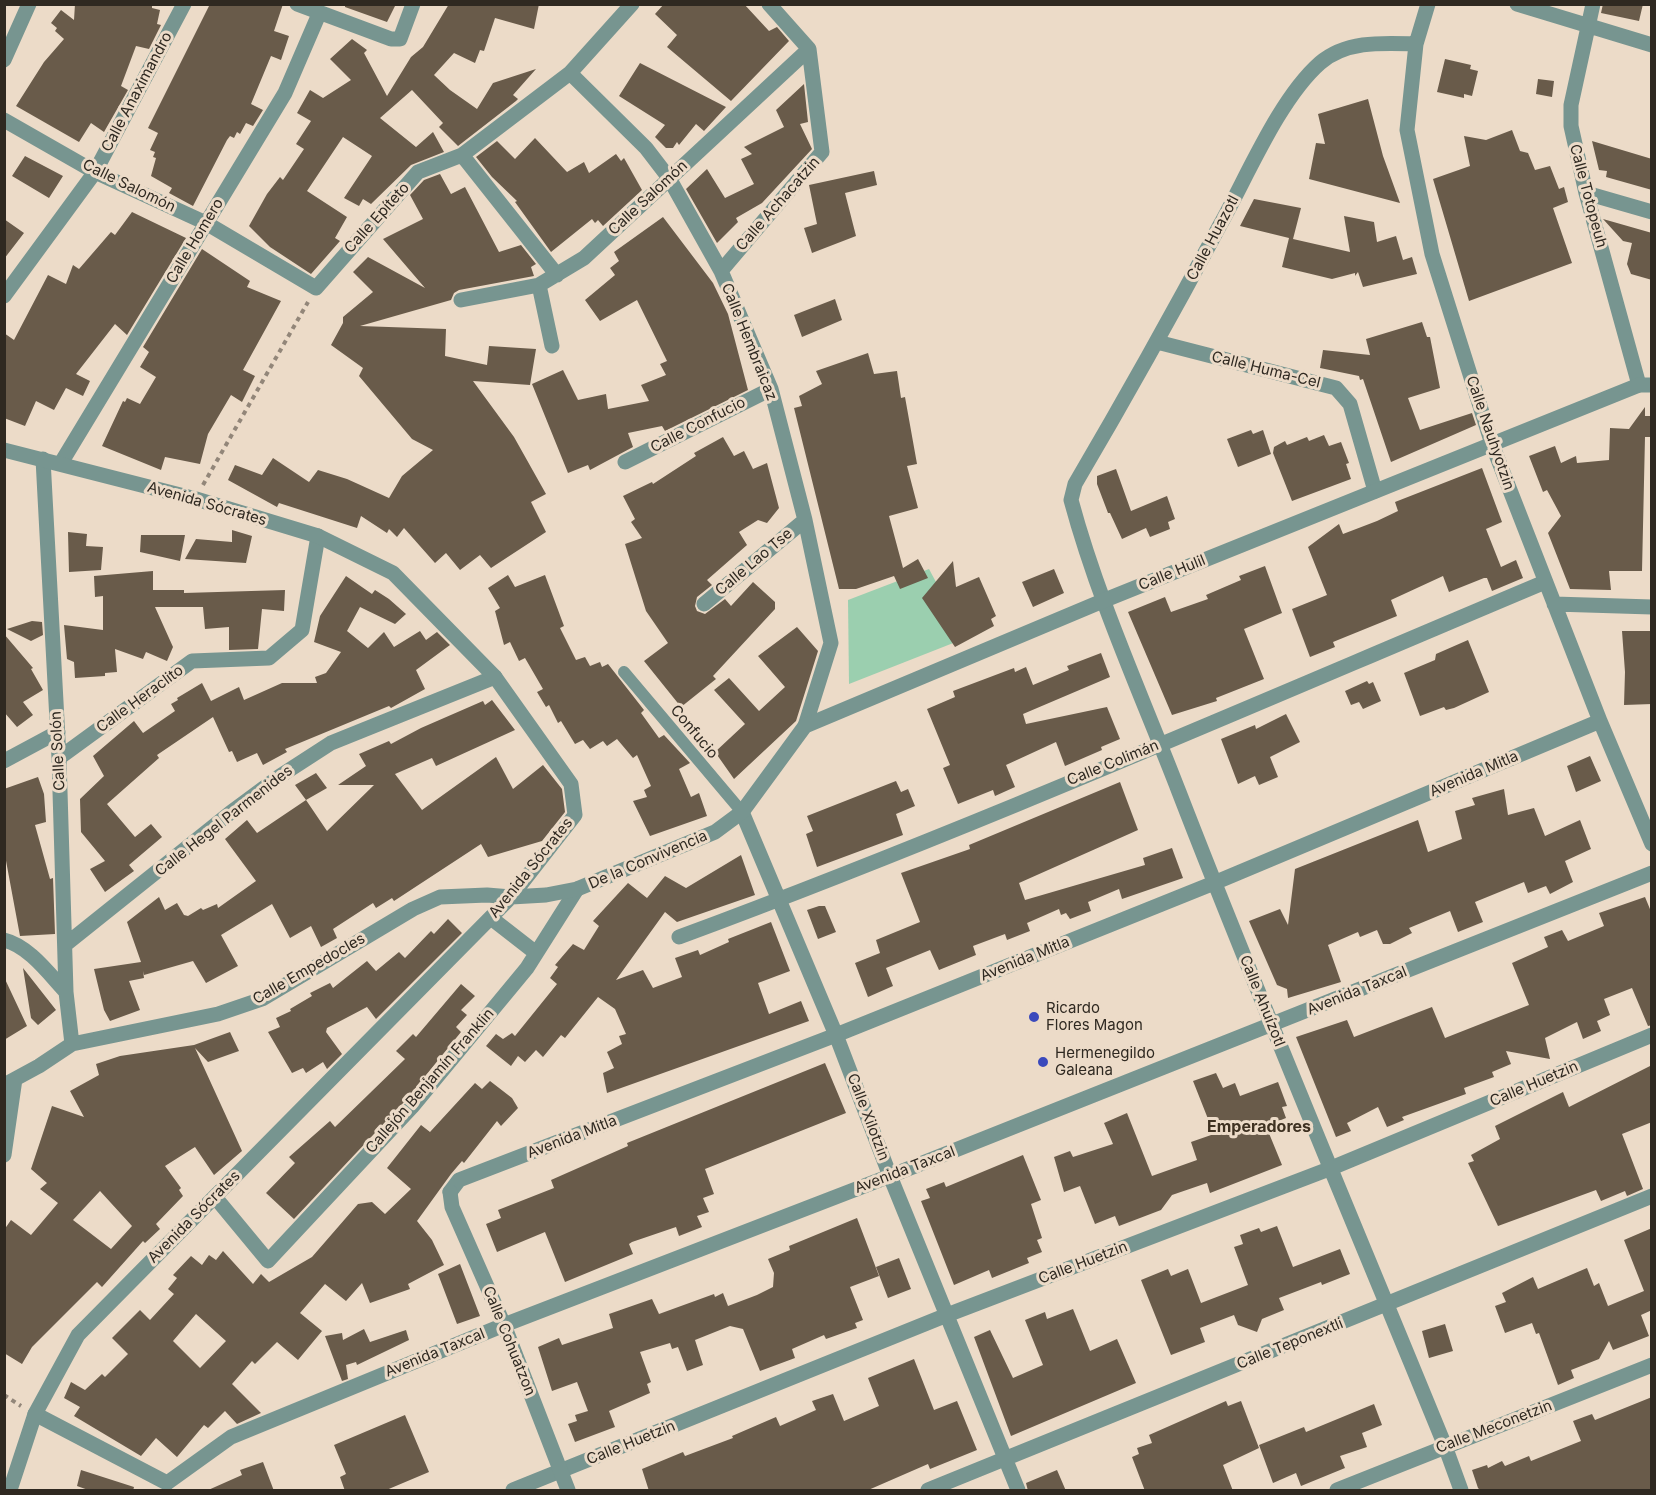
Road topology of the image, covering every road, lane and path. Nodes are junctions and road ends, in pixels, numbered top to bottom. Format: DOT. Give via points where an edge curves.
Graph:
graph roads {
  1 [pos="28,4"];
  2 [pos="184,4"];
  3 [pos="297,4"];
  4 [pos="413,4"];
  5 [pos="632,4"];
  6 [pos="768,4"];
  7 [pos="1428,4"];
  8 [pos="1517,4"];
  9 [pos="1593,4"];
  10 [pos="319,14"];
  11 [pos="1590,27"];
  12 [pos="1416,44"];
  13 [pos="1652,45"];
  14 [pos="809,49"];
  15 [pos="4,60"];
  16 [pos="570,73"];
  17 [pos="4,120"];
  18 [pos="462,155"];
  19 [pos="95,172"];
  20 [pos="669,178"];
  21 [pos="1586,193"];
  22 [pos="1652,212"];
  23 [pos="206,224"];
  24 [pos="721,271"];
  25 [pos="556,275"];
  26 [pos="539,285"];
  27 [pos="316,288"];
  28 [pos="4,296"];
  29 [pos="461,300"];
  30 [pos="1157,342"];
  31 [pos="552,346"];
  32 [pos="1645,385"];
  33 [pos="771,389"];
  34 [pos="1492,444"];
  35 [pos="4,450"];
  36 [pos="43,459"];
  37 [pos="626,462"];
  38 [pos="61,463"];
  39 [pos="1375,491"];
  40 [pos="196,499"];
  41 [pos="1073,507"];
  42 [pos="805,519"];
  43 [pos="318,536"];
  44 [pos="1545,582"];
  45 [pos="1105,600"];
  46 [pos="704,604"];
  47 [pos="1554,604"];
  48 [pos="1652,607"];
  49 [pos="624,672"];
  50 [pos="495,677"];
  51 [pos="1600,721"];
  52 [pos="805,726"];
  53 [pos="58,732"];
  54 [pos="1161,744"];
  55 [pos="59,758"];
  56 [pos="4,761"];
  57 [pos="742,812"];
  58 [pos="1651,843"];
  59 [pos="1652,873"];
  60 [pos="1214,883"];
  61 [pos="577,890"];
  62 [pos="511,897"];
  63 [pos="781,900"];
  64 [pos="491,918"];
  65 [pos="679,937"];
  66 [pos="4,940"];
  67 [pos="65,945"];
  68 [pos="536,953"];
  69 [pos="66,992"];
  70 [pos="1271,1025"];
  71 [pos="836,1035"];
  72 [pos="1652,1035"];
  73 [pos="72,1044"];
  74 [pos="10,1082"];
  75 [pos="4,1155"];
  76 [pos="1329,1169"];
  77 [pos="890,1176"];
  78 [pos="450,1192"];
  79 [pos="1652,1196"];
  80 [pos="214,1197"];
  81 [pos="1387,1304"];
  82 [pos="946,1315"];
  83 [pos="504,1325"];
  84 [pos="1652,1365"];
  85 [pos="35,1414"];
  86 [pos="1445,1446"];
  87 [pos="1006,1460"];
  88 [pos="560,1471"];
  89 [pos="166,1487"];
  90 [pos="10,1491"];
  91 [pos="513,1491"];
  92 [pos="568,1491"];
  93 [pos="928,1491"];
  94 [pos="1017,1491"];
  95 [pos="1337,1491"];
  96 [pos="1461,1491"];
  1 -- 15 [label="street"];
  2 -- 19 [label="street, Calle Anaximandro"];
  3 -- 10 [label="street"];
  4 -- 10 [label="street" via="400,39"];
  5 -- 16 [label="street, Calle Epíteto"];
  6 -- 14 [label="street"];
  7 -- 12 [label="street, Calle Nauhyotzin"];
  8 -- 11 [label="street"];
  9 -- 11 [label="street, Calle Totopeuh"];
  10 -- 23 [label="street, Calle Homero" via="285,93"];
  11 -- 13 [label="street"];
  11 -- 21 [label="street, Calle Totopeuh" via="1571,105 1574,145"];
  12 -- 30 [label="street, Calle Huazotl" via="1350,47 1322,61 1304,80 1275,123"];
  12 -- 34 [label="street, Calle Nauhyotzin" via="1407,117 1408,143 1432,254"];
  14 -- 20 [label="street, Calle Salomón"];
  14 -- 24 [label="street, Calle Achacatzin" via="822,152"];
  16 -- 18 [label="street, Calle Epíteto"];
  16 -- 20 [label="street, Calle Hembraicaz" via="646,148"];
  17 -- 19 [label="street, Calle Salomón"];
  18 -- 25 [label="street"];
  18 -- 27 [label="street, Calle Epíteto" via="418,172"];
  19 -- 23 [label="street, Calle Salomón"];
  19 -- 28 [label="street, Calle Anaximandro"];
  20 -- 24 [label="street, Calle Hembraicaz"];
  20 -- 25 [label="street, Calle Salomón" via="584,258"];
  21 -- 22 [label="street"];
  21 -- 32 [label="street, Calle Totopeuh"];
  23 -- 27 [label="street, Calle Salomón"];
  23 -- 38 [label="street, Calle Homero"];
  24 -- 33 [label="street, Calle Hembraicaz"];
  25 -- 26 [label="street, Calle Salomón"];
  26 -- 29 [label="street, Calle Salomón"];
  26 -- 31 [label="street"];
  27 -- 40 [label="path"];
  30 -- 39 [label="street, Calle Huma-Cel" via="1336,388 1350,404"];
  30 -- 41 [label="street, Calle Huazotl" via="1075,484"];
  32 -- 34 [label="street, Calle Hulil"];
  33 -- 37 [label="street, Calle Confucio"];
  33 -- 42 [label="street, Calle Hembraicaz"];
  34 -- 39 [label="street, Calle Hulil"];
  34 -- 44 [label="street, Calle Nauhyotzin"];
  35 -- 36 [label="street, Avenida Sócrates"];
  36 -- 38 [label="street, Avenida Sócrates"];
  36 -- 53 [label="street, Calle Solón"];
  38 -- 40 [label="street, Avenida Sócrates"];
  39 -- 45 [label="street, Calle Hulil"];
  40 -- 43 [label="street, Avenida Sócrates"];
  41 -- 45 [label="street, Calle Ahuízotl"];
  42 -- 46 [label="street, Calle Lao Tse"];
  42 -- 52 [label="street, Calle Hembraicaz" via="831,643"];
  43 -- 50 [label="street, Avenida Sócrates" via="393,573"];
  43 -- 55 [label="street, Calle Heraclito" via="302,630 269,658 192,661"];
  44 -- 47 [label="street, Calle Nauhyotzin"];
  44 -- 54 [label="street, Calle Colimán"];
  45 -- 52 [label="street, Calle Hulil"];
  45 -- 54 [label="street, Calle Ahuízotl"];
  47 -- 48 [label="street"];
  47 -- 51 [label="street, Calle Nauhyotzin"];
  49 -- 57 [label="lane, Confucio"];
  50 -- 62 [label="street, Avenida Sócrates" via="571,784 575,815"];
  50 -- 67 [label="street, Calle Hegel Parmenides" via="331,743 238,807"];
  51 -- 58 [label="street, Calle Nauhyotzin"];
  51 -- 60 [label="street, Avenida Mitla"];
  52 -- 57 [label="street"];
  53 -- 55 [label="street, Calle Solón"];
  53 -- 56 [label="street"];
  54 -- 60 [label="street, Calle Ahuízotl"];
  54 -- 63 [label="street, Calle Colimán"];
  55 -- 67 [label="street, Calle Solón"];
  57 -- 61 [label="street, De la Convivencia" via="715,832"];
  57 -- 63 [label="street, Calle Xilotzin"];
  59 -- 70 [label="street, Avenida Taxcal"];
  60 -- 70 [label="street, Calle Ahuízotl"];
  60 -- 71 [label="street, Avenida Mitla"];
  61 -- 62 [label="street, De la Convivencia"];
  61 -- 68 [label="street, Callejón Benjamín Franklin"];
  62 -- 64 [label="street, Avenida Sócrates"];
  62 -- 73 [label="street, Calle Empedocles" via="440,897 412,909 262,999 218,1014"];
  63 -- 65 [label="street, Calle Colimán"];
  63 -- 71 [label="street, Calle Xilotzin"];
  64 -- 68 [label="street"];
  64 -- 80 [label="street, Avenida Sócrates"];
  66 -- 69 [label="street" via="31,956"];
  67 -- 69 [label="street, Calle Solón"];
  68 -- 80 [label="street, Callejón Benjamín Franklin" via="412,1107 268,1261"];
  69 -- 73 [label="street, Calle Solón"];
  70 -- 76 [label="street, Calle Ahuízotl"];
  70 -- 77 [label="street, Avenida Taxcal"];
  71 -- 77 [label="street, Calle Xilotzin"];
  71 -- 78 [label="street, Avenida Mitla" via="459,1180"];
  72 -- 76 [label="street, Calle Huetzin"];
  73 -- 74 [label="street, Calle Empedocles"];
  74 -- 75 [label="street"];
  76 -- 81 [label="street, Calle Ahuízotl"];
  76 -- 82 [label="street, Calle Huetzin"];
  77 -- 82 [label="street, Calle Xilotzin"];
  77 -- 83 [label="street, Avenida Taxcal"];
  78 -- 83 [label="street, Calle Cohuatzon" via="452,1206"];
  79 -- 81 [label="street, Calle Teponextli"];
  80 -- 85 [label="street, Avenida Sócrates" via="78,1335"];
  81 -- 86 [label="street, Calle Ahuízotl"];
  81 -- 87 [label="street, Calle Teponextli"];
  82 -- 87 [label="street, Calle Xilotzin"];
  82 -- 88 [label="street, Calle Huetzin"];
  83 -- 88 [label="street, Calle Cohuatzon"];
  83 -- 89 [label="street, Avenida Taxcal" via="231,1437"];
  84 -- 86 [label="street, Calle Meconetzin"];
  85 -- 89 [label="street"];
  85 -- 90 [label="street, Avenida Sócrates"];
  86 -- 95 [label="street, Calle Meconetzin"];
  86 -- 96 [label="street, Calle Ahuízotl"];
  87 -- 93 [label="street, Calle Teponextli"];
  87 -- 94 [label="street, Calle Xilotzin"];
  88 -- 91 [label="street, Calle Huetzin"];
  88 -- 92 [label="street, Calle Cohuatzon"];
}
